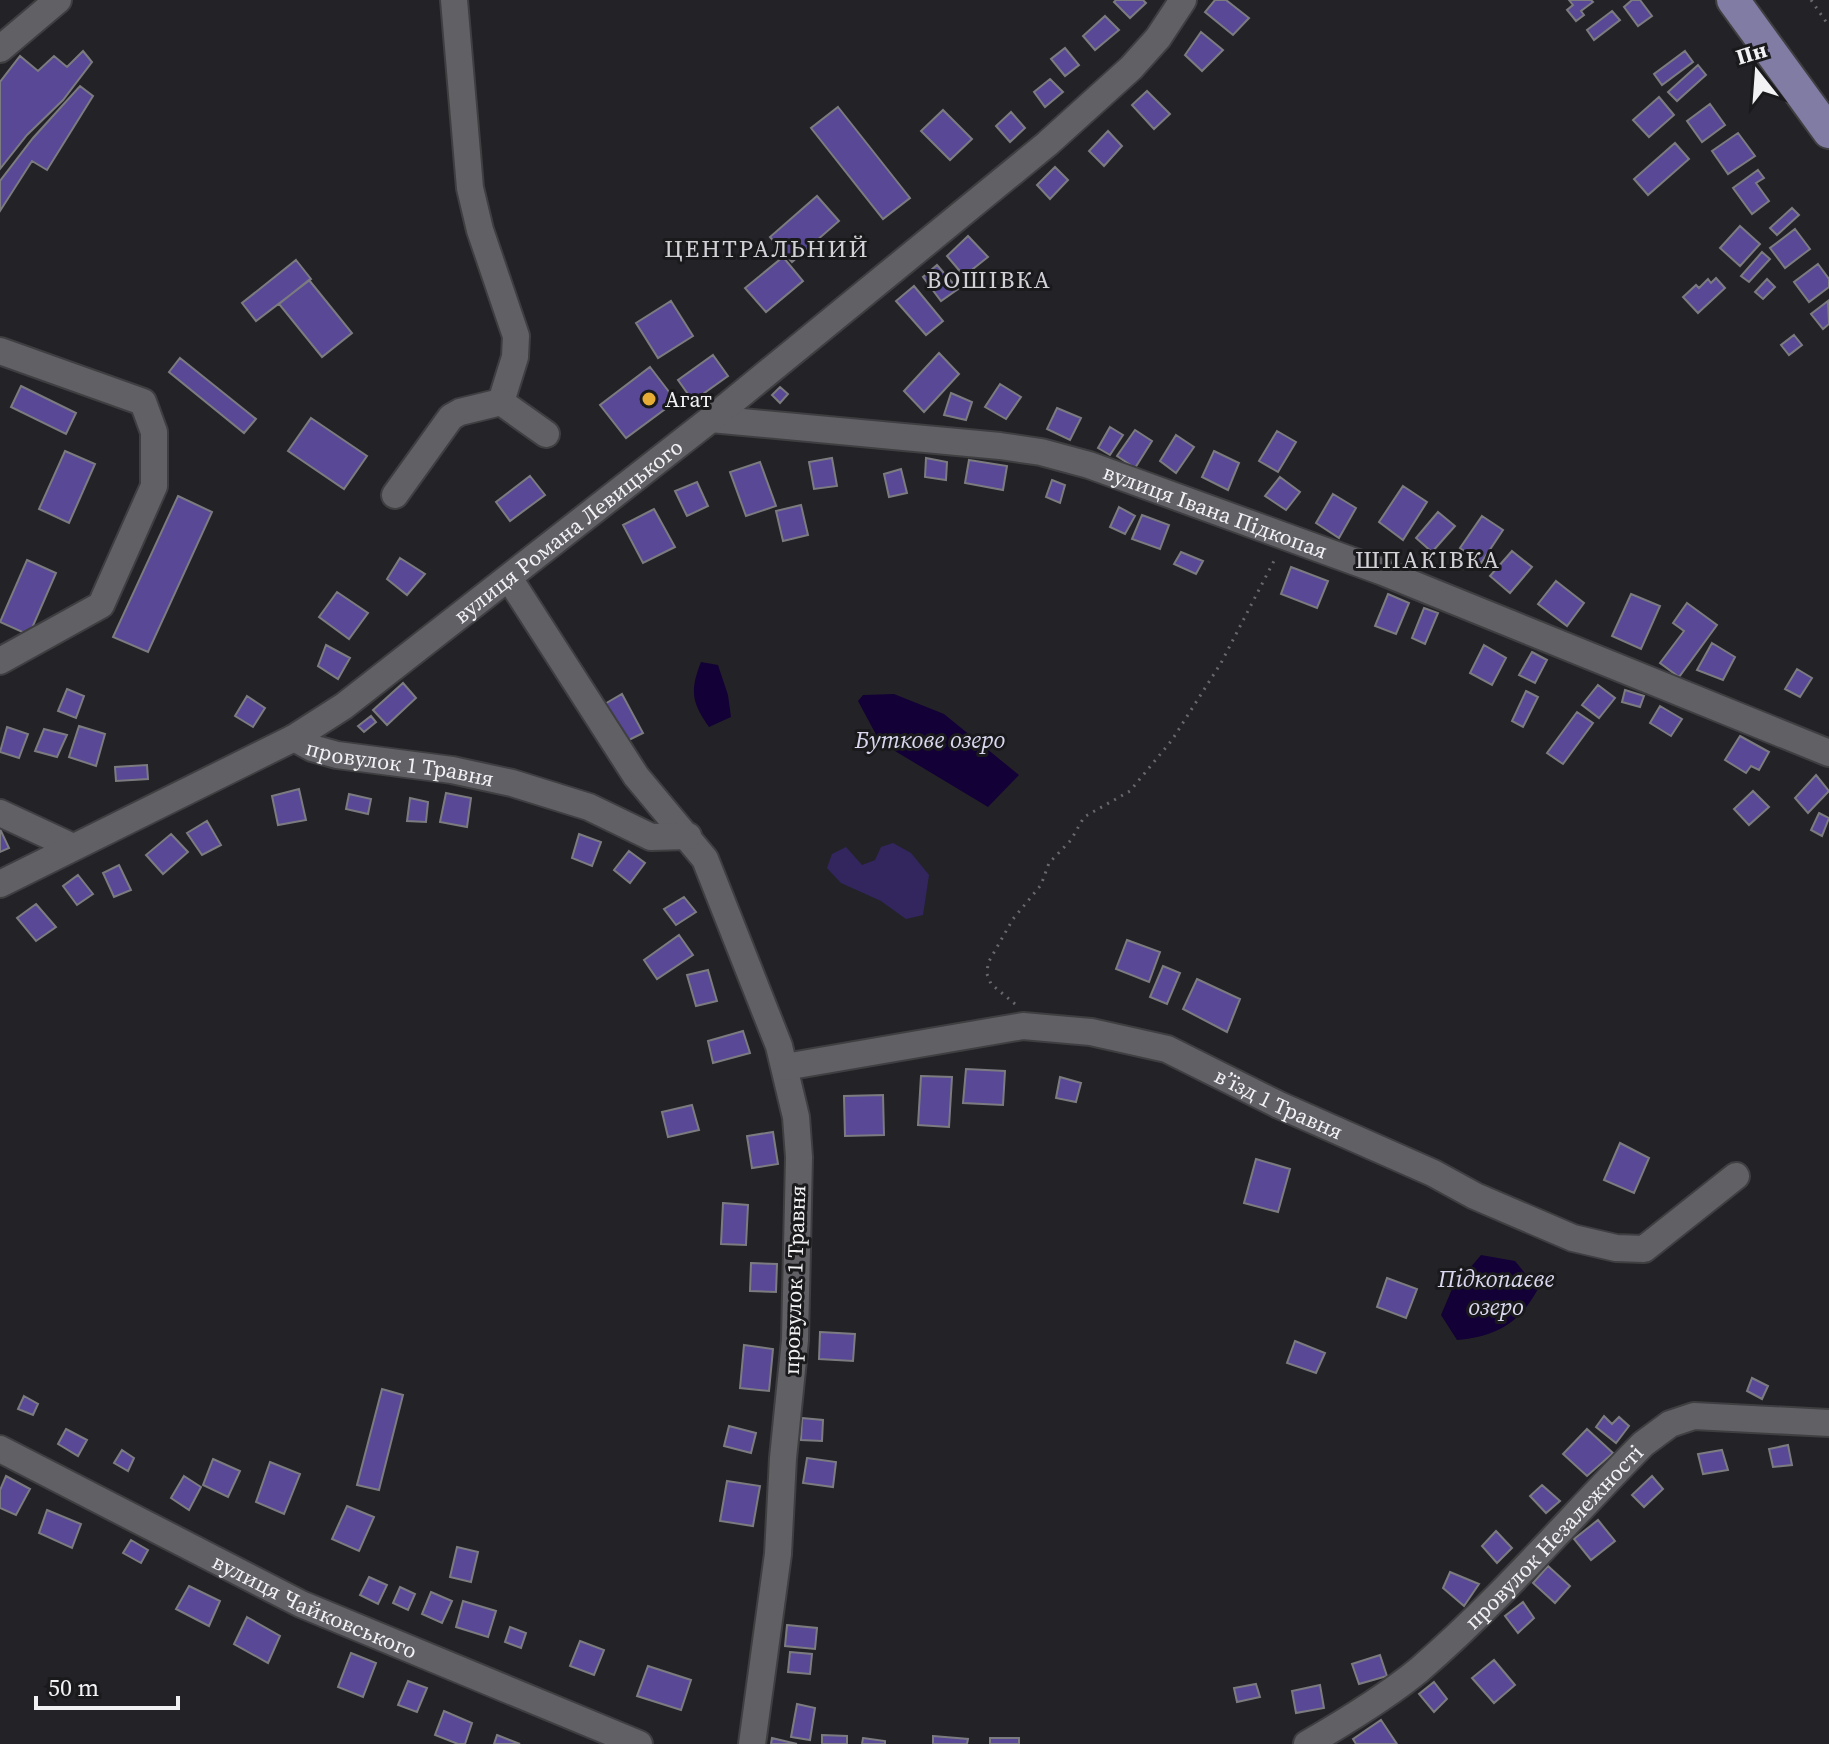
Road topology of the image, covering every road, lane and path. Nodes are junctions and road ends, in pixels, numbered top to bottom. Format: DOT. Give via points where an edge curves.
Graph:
graph roads {
  1 [pos="58,0"];
  2 [pos="454,0"];
  3 [pos="1183,0"];
  4 [pos="1733,0"];
  5 [pos="1811,0"];
  6 [pos="1829,26"];
  7 [pos="0,49"];
  8 [pos="1829,132"];
  9 [pos="0,351"];
  10 [pos="501,402"];
  11 [pos="711,419"];
  12 [pos="546,434"];
  13 [pos="395,495"];
  14 [pos="1287,535"];
  15 [pos="509,578"];
  16 [pos="0,661"];
  17 [pos="294,738"];
  18 [pos="1829,753"];
  19 [pos="0,813"];
  20 [pos="688,836"];
  21 [pos="73,847"];
  22 [pos="0,884"];
  23 [pos="1023,1026"];
  24 [pos="785,1067"];
  25 [pos="1736,1176"];
  26 [pos="1829,1423"];
  27 [pos="0,1449"];
  28 [pos="639,1744"];
  29 [pos="752,1744"];
  30 [pos="1307,1744"];
  1 -- 7 [label="street"];
  2 -- 10 [label="street" via="470,188 516,336"];
  3 -- 11 [label="street, вулиця Романа Левицького" via="1131,68 1047,144"];
  4 -- 8 [label="main road"];
  5 -- 6 [label="path"];
  9 -- 16 [label="street" via="143,402 154,432 154,486 101,605"];
  10 -- 12 [label="street"];
  10 -- 13 [label="street" via="451,417"];
  11 -- 14 [label="street, вулиця Івана Підкопая" via="1041,452"];
  11 -- 15 [label="street, вулиця Романа Левицького"];
  14 -- 18 [label="street, вулиця Івана Підкопая"];
  14 -- 23 [label="path" via="1221,663 1172,740 1130,791 1084,817 992,955 988,979 1017,1007"];
  15 -- 17 [label="street, вулиця Романа Левицького" via="344,706"];
  15 -- 20 [label="street, провулок 1 Травня" via="636,776"];
  17 -- 20 [label="street, провулок 1 Травня" via="337,755 512,783 589,807 651,837"];
  17 -- 21 [label="street, вулиця Романа Левицького"];
  19 -- 21 [label="street"];
  20 -- 24 [label="street, провулок 1 Травня" via="705,859"];
  21 -- 22 [label="street, вулиця Романа Левицького"];
  23 -- 24 [label="street, в’їзд 1 Травня"];
  23 -- 25 [label="street, в’їзд 1 Травня" via="1091,1032 1167,1049 1475,1196 1573,1238 1616,1248 1644,1249"];
  24 -- 29 [label="street, провулок 1 Травня" via="799,1138 795,1340 776,1580"];
  26 -- 30 [label="street, провулок Незалежності" via="1706,1415 1670,1424 1643,1444 1417,1671"];
  27 -- 28 [label="street, вулиця Чайковського" via="301,1604"];
}
